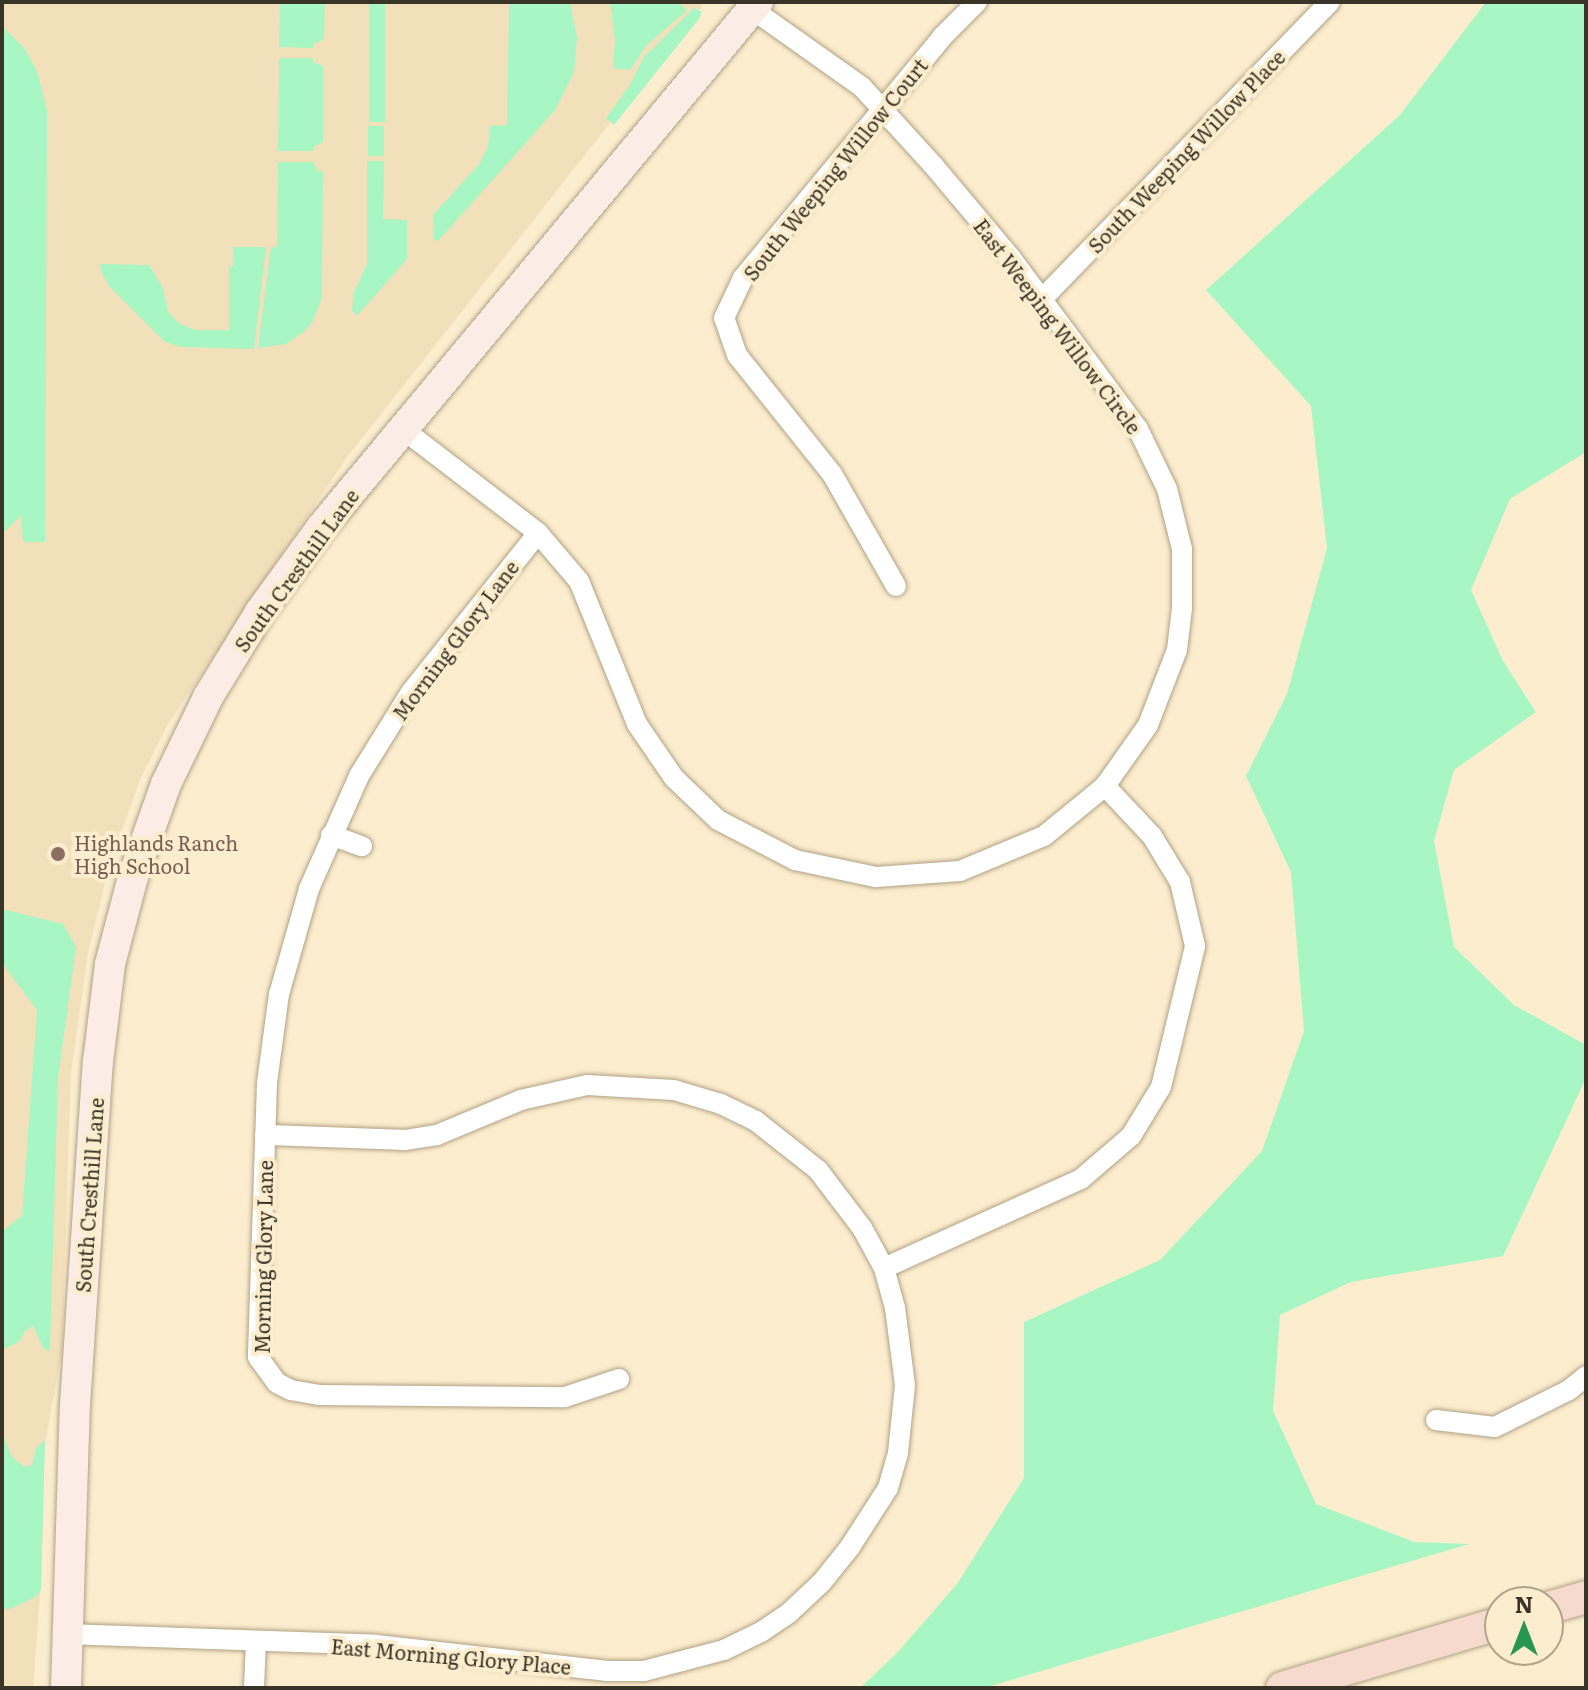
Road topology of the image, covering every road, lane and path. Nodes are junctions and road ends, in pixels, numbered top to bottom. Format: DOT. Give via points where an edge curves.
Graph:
graph roads {
  1 [pos="977,2"];
  2 [pos="1330,2"];
  3 [pos="755,5"];
  4 [pos="881,110"];
  5 [pos="1041,300"];
  6 [pos="404,430"];
  7 [pos="538,533"];
  8 [pos="896,586"];
  9 [pos="1105,786"];
  10 [pos="331,835"];
  11 [pos="362,846"];
  12 [pos="265,1135"];
  13 [pos="884,1268"];
  14 [pos="1586,1376"];
  15 [pos="619,1379"];
  16 [pos="1436,1420"];
  17 [pos="1586,1597"];
  18 [pos="1564,1603"];
  19 [pos="1484,1628"];
  20 [pos="68,1634"];
  21 [pos="256,1641"];
  22 [pos="66,1688"];
  23 [pos="254,1688"];
  24 [pos="1282,1688"];
  1 -- 4 [label="street, South Weeping Willow Court"];
  2 -- 5 [label="street, South Weeping Willow Place"];
  3 -- 4 [label="street, East Weeping Willow Circle" via="862,87"];
  3 -- 6 [label="street, South Cresthill Lane"];
  4 -- 5 [label="street, East Weeping Willow Circle" via="933,165"];
  4 -- 8 [label="street, South Weeping Willow Court" via="743,278 724,318 737,355 832,474"];
  5 -- 9 [label="street, East Weeping Willow Circle" via="1138,429 1167,489 1182,549 1177,650 1148,725"];
  6 -- 7 [label="street, East Weeping Willow Circle"];
  6 -- 20 [label="street, South Cresthill Lane" via="321,528 260,612 208,697 166,784 133,877 110,964 98,1062 75,1405"];
  7 -- 9 [label="street, East Weeping Willow Circle" via="579,581 637,724 674,778 718,820 795,860 876,877 960,871 1044,836"];
  7 -- 10 [label="street, Morning Glory Lane" via="411,692 359,776"];
  9 -- 13 [label="street" via="1152,836 1180,882 1195,946 1161,1087 1131,1136 1081,1179"];
  10 -- 11 [label="street"];
  10 -- 12 [label="street, Morning Glory Lane" via="309,889 279,994"];
  12 -- 13 [label="street, East Morning Glory Place" via="404,1140 437,1135 554,1090 630,1085 674,1090 721,1104 789,1144 841,1200"];
  12 -- 15 [label="street, Morning Glory Lane" via="258,1357 277,1383 319,1395 565,1397"];
  13 -- 21 [label="street, East Morning Glory Place" via="905,1385 898,1453 888,1488 822,1582 761,1632 709,1655 644,1671 421,1649"];
  14 -- 16 [label="street" via="1495,1427"];
  17 -- 18 [label="main road"];
  19 -- 24 [label="main road"];
  20 -- 21 [label="street, East Morning Glory Place"];
  20 -- 22 [label="street, South Cresthill Lane"];
  21 -- 23 [label="street"];
}
